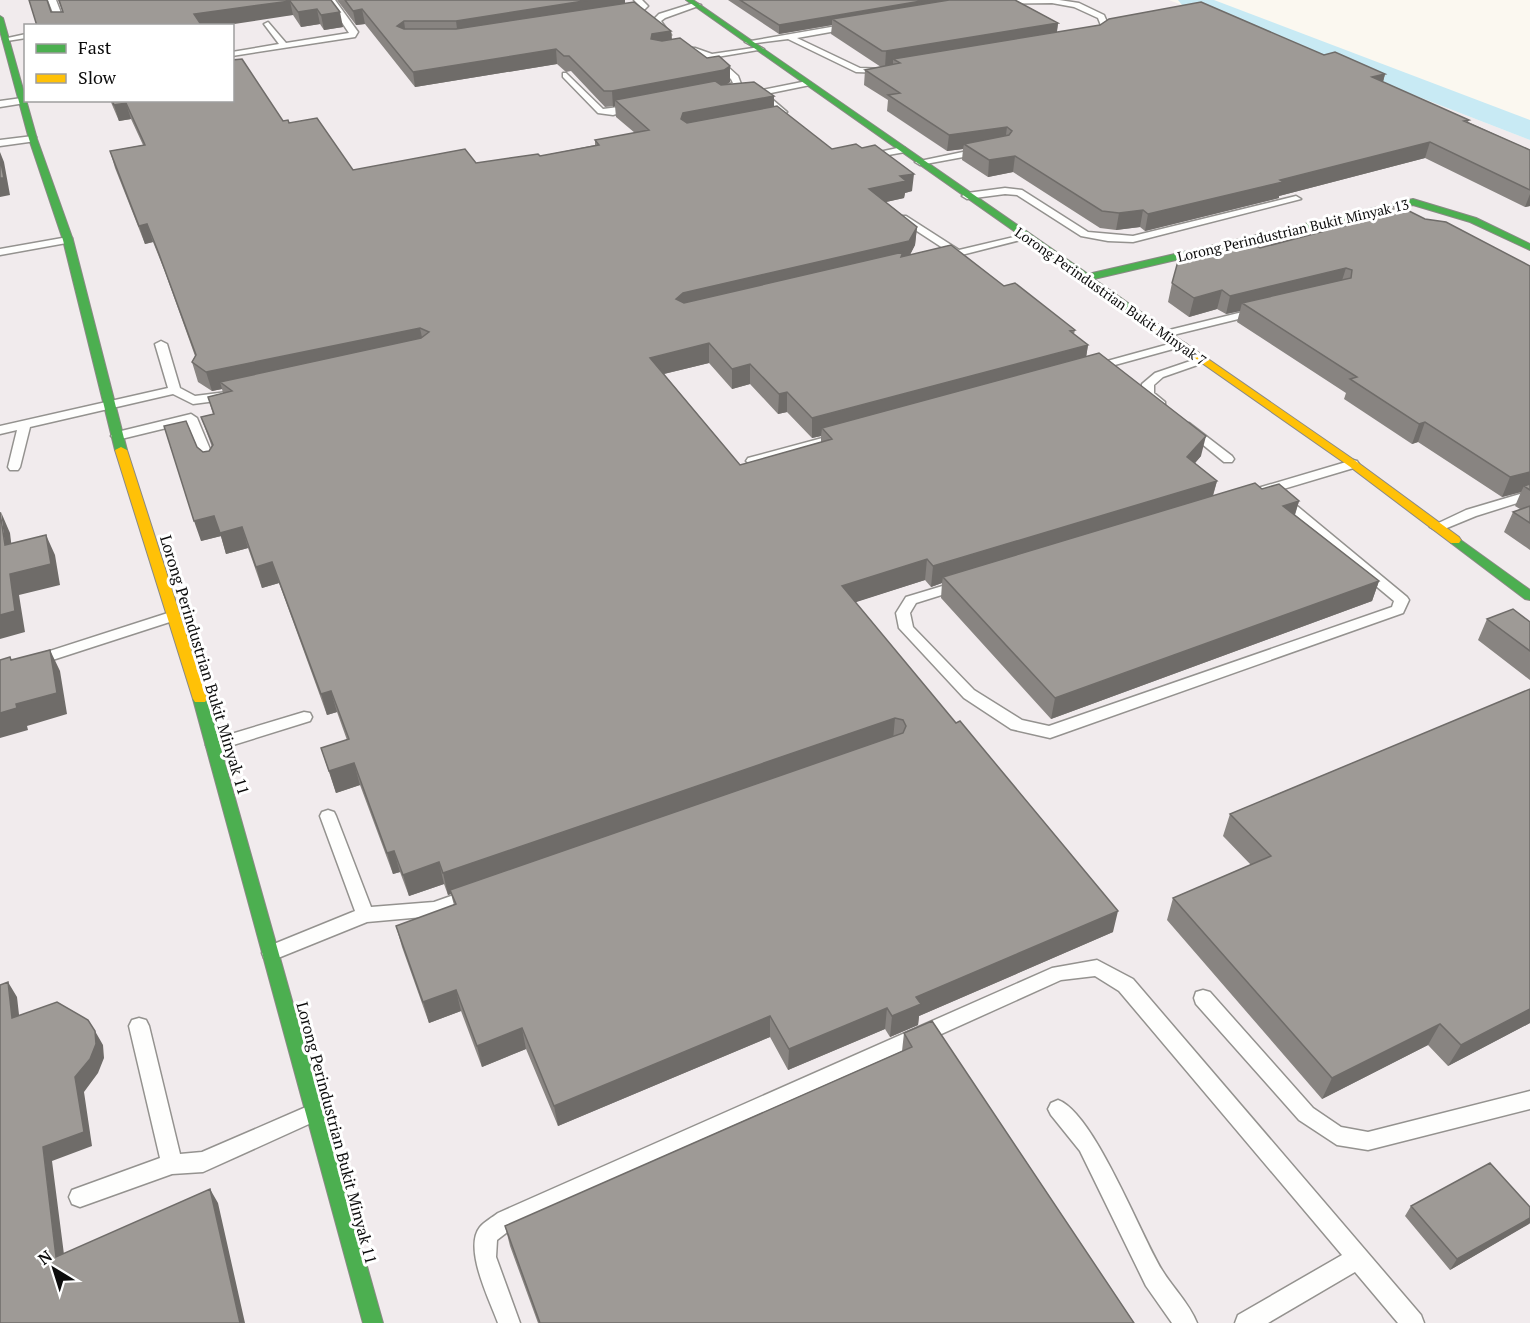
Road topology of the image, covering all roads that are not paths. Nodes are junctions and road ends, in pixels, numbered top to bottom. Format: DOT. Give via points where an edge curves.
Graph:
graph roads {
  1 [pos="52,0"];
  2 [pos="331,0"];
  3 [pos="638,0"];
  4 [pos="693,3"];
  5 [pos="614,15"];
  6 [pos="0,18"];
  7 [pos="61,24"];
  8 [pos="268,24"];
  9 [pos="667,35"];
  10 [pos="24,36"];
  11 [pos="789,37"];
  12 [pos="7,39"];
  13 [pos="284,46"];
  14 [pos="754,46"];
  15 [pos="666,51"];
  16 [pos="234,54"];
  17 [pos="711,56"];
  18 [pos="566,75"];
  19 [pos="807,83"];
  20 [pos="749,92"];
  21 [pos="760,93"];
  22 [pos="705,94"];
  23 [pos="738,94"];
  24 [pos="715,98"];
  25 [pos="22,101"];
  26 [pos="0,104"];
  27 [pos="648,105"];
  28 [pos="765,120"];
  29 [pos="33,139"];
  30 [pos="0,143"];
  31 [pos="994,148"];
  32 [pos="902,150"];
  33 [pos="854,156"];
  34 [pos="920,162"];
  35 [pos="967,196"];
  36 [pos="1296,199"];
  37 [pos="903,218"];
  38 [pos="1027,237"];
  39 [pos="68,240"];
  40 [pos="1530,247"];
  41 [pos="0,252"];
  42 [pos="957,254"];
  43 [pos="934,259"];
  44 [pos="1085,278"];
  45 [pos="1272,308"];
  46 [pos="1165,334"];
  47 [pos="161,344"];
  48 [pos="1179,344"];
  49 [pos="1202,360"];
  50 [pos="1075,373"];
  51 [pos="175,390"];
  52 [pos="235,394"];
  53 [pos="109,405"];
  54 [pos="24,425"];
  55 [pos="0,430"];
  56 [pos="856,433"];
  57 [pos="117,436"];
  58 [pos="1228,459"];
  59 [pos="752,461"];
  60 [pos="1353,464"];
  61 [pos="211,466"];
  62 [pos="14,467"];
  63 [pos="1268,490"];
  64 [pos="1530,495"];
  65 [pos="1246,496"];
  66 [pos="1437,527"];
  67 [pos="967,583"];
  68 [pos="1530,596"];
  69 [pos="174,616"];
  70 [pos="0,672"];
  71 [pos="304,717"];
  72 [pos="214,745"];
  73 [pos="328,816"];
  74 [pos="490,889"];
  75 [pos="365,915"];
  76 [pos="271,953"];
  77 [pos="1203,998"];
  78 [pos="139,1026"];
  79 [pos="1530,1100"];
  80 [pos="1058,1109"];
  81 [pos="314,1112"];
  82 [pos="171,1164"];
  83 [pos="80,1197"];
  84 [pos="1358,1258"];
  85 [pos="373,1323"];
  86 [pos="509,1323"];
  87 [pos="1186,1323"];
  88 [pos="1246,1323"];
  89 [pos="1413,1323"];
  1 -- 7 [label="lane"];
  2 -- 13 [label="lane" via="352,34"];
  3 -- 5 [label="lane" via="644,6 637,12"];
  4 -- 9 [label="lane" via="657,21"];
  4 -- 14 [label="street, Lorong Perindustrian Bukit Minyak 7"];
  6 -- 12 [label="street, Lorong Perindustrian Bukit Minyak 11"];
  8 -- 13 [label="lane"];
  10 -- 12 [label="lane"];
  11 -- 11 [label="lane" via="998,2 1052,1 1076,5 1101,17 1106,29 1097,35 885,71 859,70"];
  11 -- 14 [label="lane"];
  12 -- 25 [label="street, Lorong Perindustrian Bukit Minyak 11"];
  13 -- 16 [label="lane"];
  14 -- 17 [label="lane"];
  14 -- 19 [label="street, Lorong Perindustrian Bukit Minyak 7"];
  15 -- 17 [label="lane" via="684,48"];
  17 -- 22 [label="lane" via="737,84 728,90"];
  18 -- 27 [label="lane" via="601,111"];
  19 -- 21 [label="lane"];
  19 -- 32 [label="street, Lorong Perindustrian Bukit Minyak 7"];
  20 -- 21 [label="lane"];
  21 -- 28 [label="lane" via="783,112 777,118"];
  23 -- 24 [label="lane"];
  25 -- 26 [label="lane"];
  25 -- 29 [label="street, Lorong Perindustrian Bukit Minyak 11"];
  29 -- 30 [label="lane"];
  29 -- 39 [label="street, Lorong Perindustrian Bukit Minyak 11"];
  31 -- 34 [label="lane"];
  32 -- 33 [label="lane"];
  32 -- 34 [label="street, Lorong Perindustrian Bukit Minyak 7"];
  34 -- 35 [label="street, Lorong Perindustrian Bukit Minyak 7"];
  35 -- 36 [label="lane" via="1019,192 1085,234 1133,239"];
  35 -- 38 [label="street, Lorong Perindustrian Bukit Minyak 7"];
  37 -- 42 [label="lane"];
  38 -- 42 [label="lane"];
  38 -- 44 [label="street, Lorong Perindustrian Bukit Minyak 7"];
  39 -- 41 [label="lane"];
  39 -- 53 [label="street, Lorong Perindustrian Bukit Minyak 11"];
  40 -- 44 [label="street, Lorong Perindustrian Bukit Minyak 13" via="1473,218 1413,202"];
  42 -- 43 [label="lane"];
  44 -- 46 [label="street, Lorong Perindustrian Bukit Minyak 7"];
  45 -- 46 [label="lane"];
  46 -- 48 [label="street, Lorong Perindustrian Bukit Minyak 7"];
  47 -- 51 [label="lane"];
  48 -- 49 [label="street, Lorong Perindustrian Bukit Minyak 7"];
  48 -- 50 [label="lane"];
  49 -- 58 [label="lane" via="1159,375 1148,384 1148,394"];
  49 -- 60 [label="street, Lorong Perindustrian Bukit Minyak 7"];
  51 -- 52 [label="lane" via="194,400"];
  51 -- 53 [label="lane"];
  53 -- 54 [label="lane"];
  53 -- 57 [label="street, Lorong Perindustrian Bukit Minyak 11"];
  54 -- 55 [label="lane"];
  54 -- 62 [label="lane"];
  56 -- 59 [label="lane"];
  57 -- 61 [label="lane" via="192,418"];
  57 -- 69 [label="street, Lorong Perindustrian Bukit Minyak 11"];
  60 -- 63 [label="lane"];
  60 -- 66 [label="street, Lorong Perindustrian Bukit Minyak 7"];
  63 -- 65 [label="lane"];
  63 -- 67 [label="lane" via="1402,600 1398,610 1050,732 1017,725 969,694 906,628 903,613 911,600"];
  64 -- 66 [label="lane"];
  66 -- 68 [label="street, Lorong Perindustrian Bukit Minyak 7"];
  69 -- 70 [label="lane"];
  69 -- 72 [label="street, Lorong Perindustrian Bukit Minyak 11"];
  71 -- 72 [label="lane"];
  72 -- 76 [label="street, Lorong Perindustrian Bukit Minyak 11"];
  73 -- 75 [label="lane"];
  74 -- 75 [label="lane" via="434,909"];
  75 -- 76 [label="lane"];
  76 -- 81 [label="street, Lorong Perindustrian Bukit Minyak 11"];
  77 -- 79 [label="lane" via="1306,1114 1337,1136 1368,1142"];
  78 -- 82 [label="lane"];
  80 -- 87 [label="lane" via="1087,1144 1154,1278"];
  81 -- 82 [label="lane" via="203,1162"];
  81 -- 85 [label="street, Lorong Perindustrian Bukit Minyak 11"];
  82 -- 83 [label="lane"];
  84 -- 86 [label="lane" via="1126,985 1097,968 1059,974 506,1220 487,1235 485,1257"];
  84 -- 88 [label="lane"];
  84 -- 89 [label="lane"];
}
